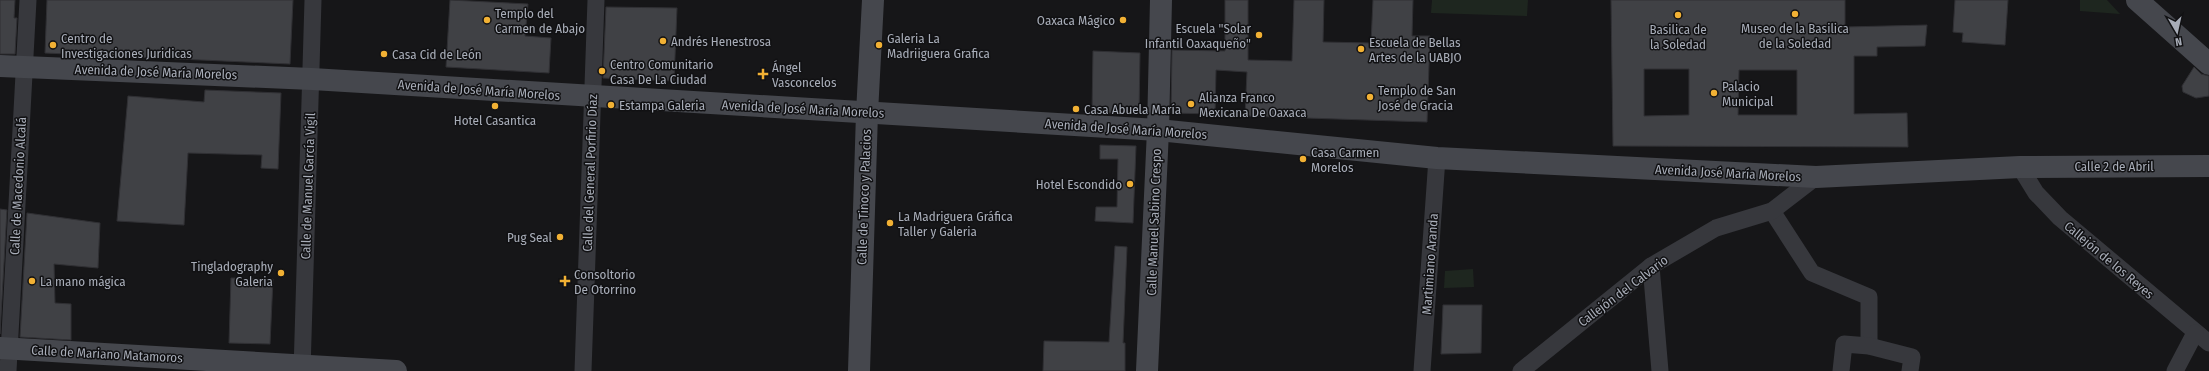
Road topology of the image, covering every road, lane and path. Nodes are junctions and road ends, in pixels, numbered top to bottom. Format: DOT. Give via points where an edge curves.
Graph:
graph roads {
  1 [pos="28,0"];
  2 [pos="313,0"];
  3 [pos="596,0"];
  4 [pos="873,0"];
  5 [pos="1161,0"];
  6 [pos="2137,0"];
  7 [pos="2209,64"];
  8 [pos="0,66"];
  9 [pos="24,67"];
  10 [pos="312,79"];
  11 [pos="592,97"];
  12 [pos="867,113"];
  13 [pos="1158,130"];
  14 [pos="1437,158"];
  15 [pos="2209,166"];
  16 [pos="2020,167"];
  17 [pos="1816,177"];
  18 [pos="1772,211"];
  19 [pos="1651,266"];
  20 [pos="2202,338"];
  21 [pos="1869,346"];
  22 [pos="5,348"];
  23 [pos="302,369"];
  24 [pos="8,371"];
  25 [pos="396,371"];
  26 [pos="583,371"];
  27 [pos="859,371"];
  28 [pos="1147,371"];
  29 [pos="1422,371"];
  30 [pos="1520,371"];
  31 [pos="1660,371"];
  32 [pos="1841,371"];
  33 [pos="1910,371"];
  34 [pos="2175,371"];
  1 -- 9 [label="street, Calle de Macedonio Alcalá"];
  2 -- 10 [label="street, Calle de Manuel García Vigil"];
  3 -- 11 [label="street, Calle del General Porfirio Díaz"];
  4 -- 12 [label="street, Calle de Tinoco y Palacios"];
  5 -- 13 [label="street, Calle Manuel Sabino Crespo"];
  6 -- 7 [label="street"];
  8 -- 9 [label="street, Avenida de José María Morelos"];
  9 -- 10 [label="street, Avenida de José María Morelos"];
  9 -- 22 [label="street, Calle de Macedonio Alcalá"];
  10 -- 11 [label="street, Avenida de José María Morelos"];
  10 -- 23 [label="street, Calle de Manuel García Vigil"];
  11 -- 12 [label="street, Avenida de José María Morelos"];
  11 -- 26 [label="street, Calle del General Porfirio Díaz"];
  12 -- 13 [label="street, Avenida de José María Morelos"];
  12 -- 27 [label="street, Calle de Tinoco y Palacios"];
  13 -- 14 [label="street, Avenida de José María Morelos"];
  13 -- 28 [label="street, Calle Manuel Sabino Crespo"];
  14 -- 17 [label="street, Avenida José María Morelos"];
  14 -- 29 [label="street, Martimiano Aranda"];
  15 -- 16 [label="street, Calle 2 de Abril"];
  16 -- 17 [label="street, Avenida José María Morelos"];
  16 -- 20 [label="street, Callejón de los Reyes" via="2036,193 2060,218"];
  17 -- 18 [label="street, Callejón del Calvario"];
  18 -- 19 [label="street, Callejón del Calvario" via="1716,228"];
  18 -- 21 [label="street" via="1812,273 1868,298"];
  19 -- 30 [label="street, Callejón del Calvario"];
  19 -- 31 [label="street"];
  20 -- 34 [label="street"];
  21 -- 32 [label="street" via="1844,344"];
  21 -- 33 [label="street" via="1912,357"];
  22 -- 23 [label="street, Calle de Mariano Matamoros"];
  22 -- 24 [label="street, Calle de Macedonio Alcalá"];
  23 -- 25 [label="street, Calle de Mariano Matamoros"];
}
